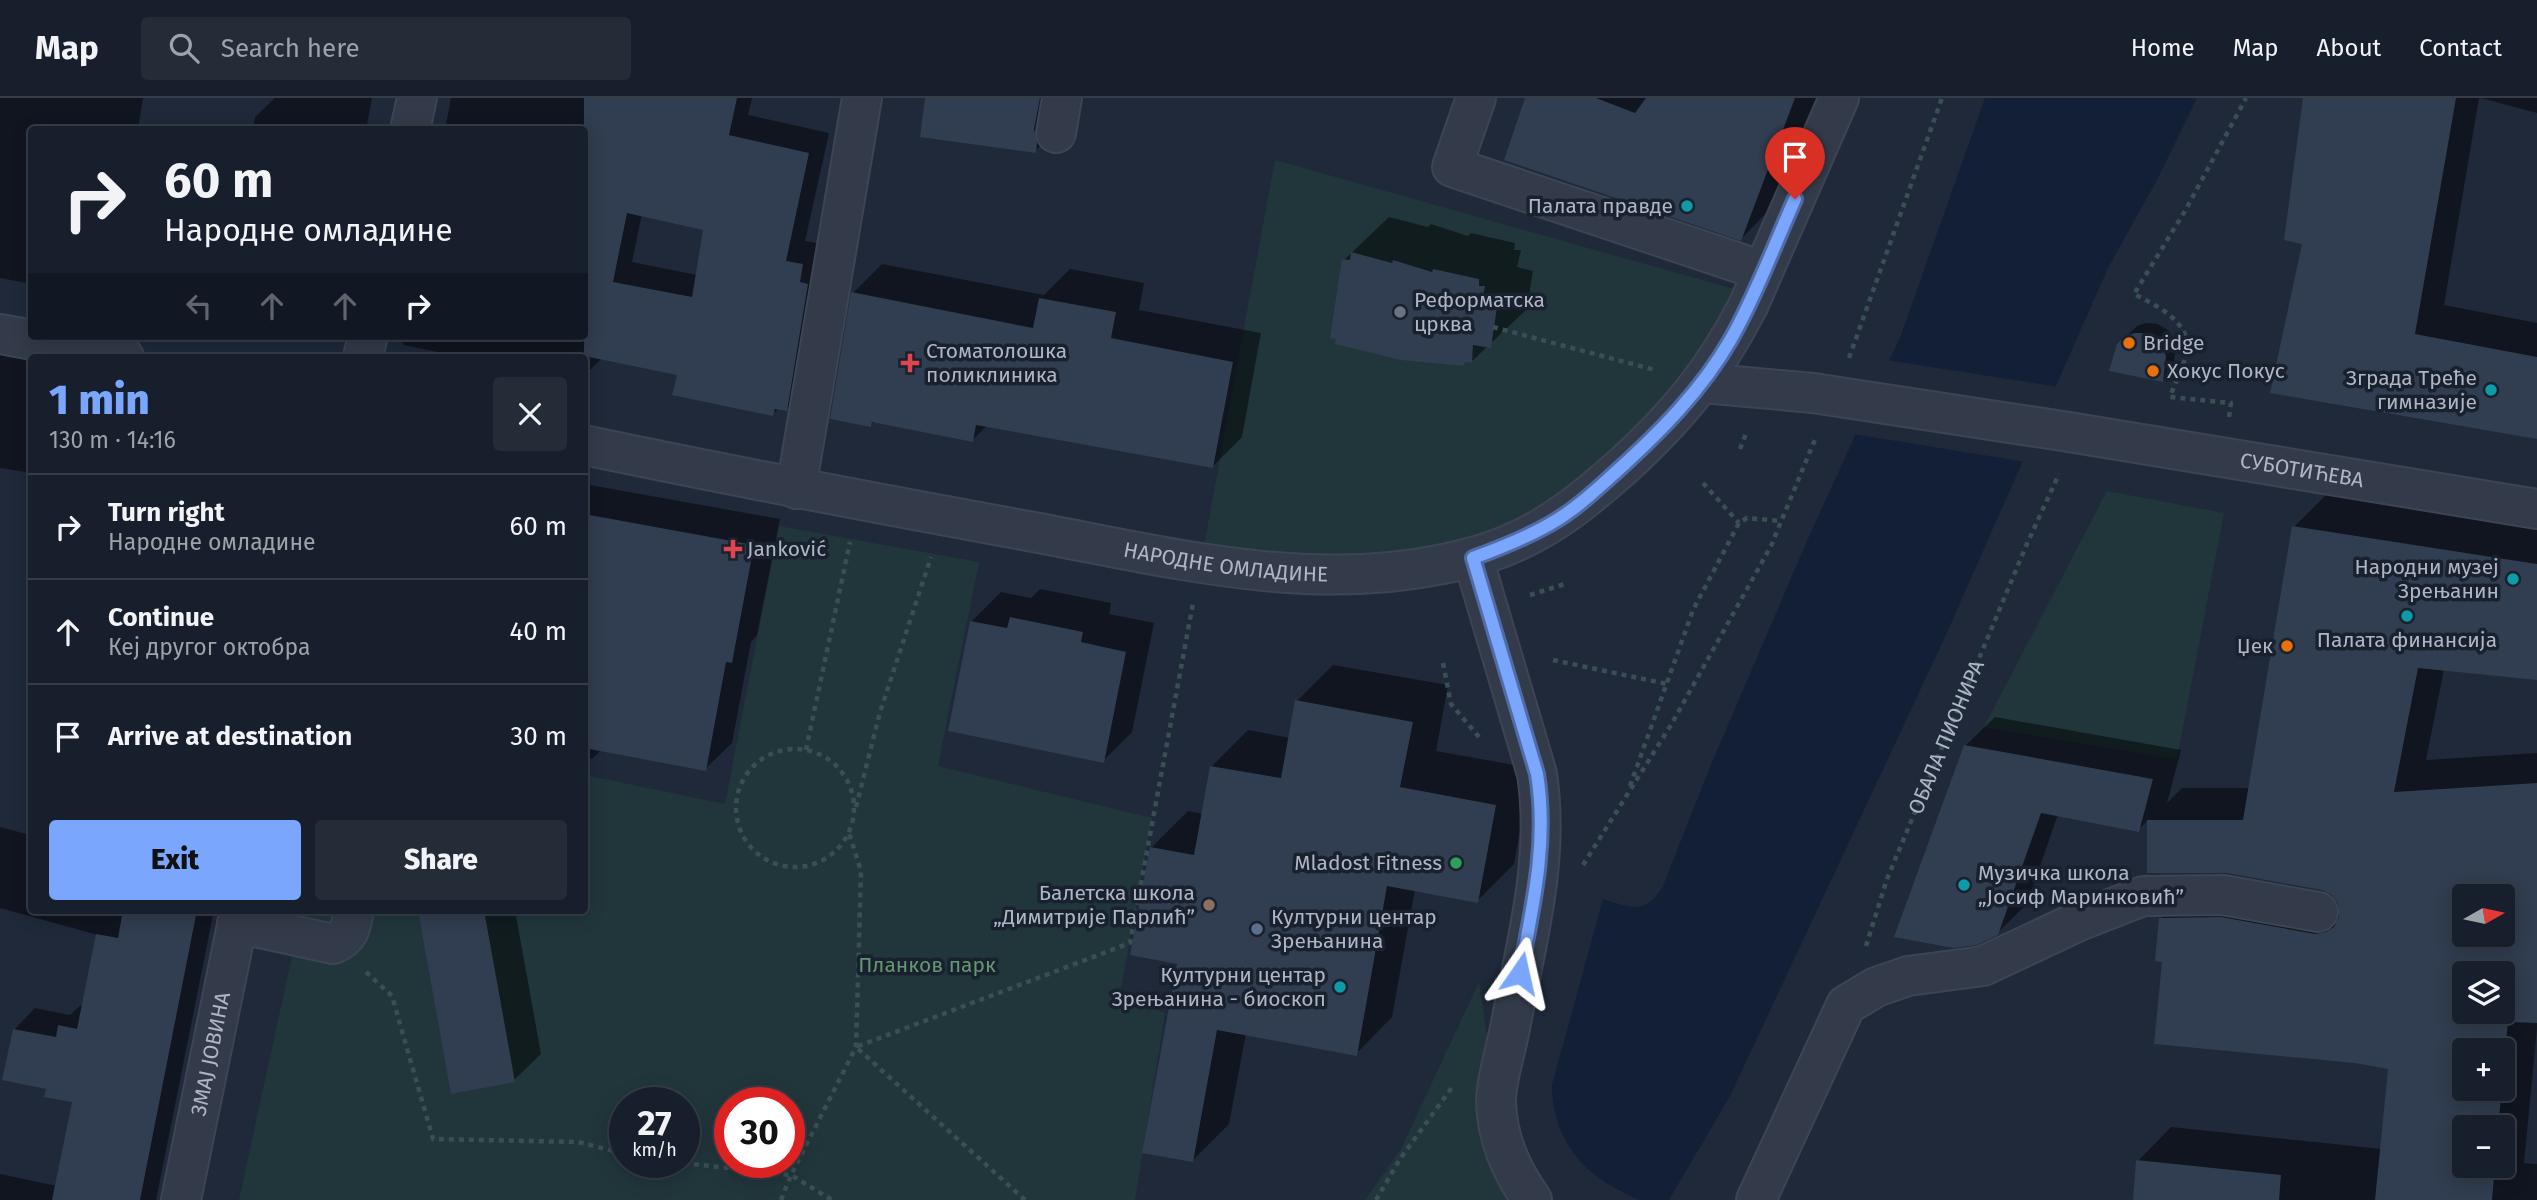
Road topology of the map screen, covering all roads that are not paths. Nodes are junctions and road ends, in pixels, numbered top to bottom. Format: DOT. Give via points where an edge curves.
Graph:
graph roads {
  1 [pos="417,98"];
  2 [pos="862,98"];
  3 [pos="1476,98"];
  4 [pos="1839,98"];
  5 [pos="411,126"];
  6 [pos="1763,271"];
  7 [pos="0,334"];
  8 [pos="28,339"];
  9 [pos="32,340"];
  10 [pos="108,354"];
  11 [pos="1703,383"];
  12 [pos="588,446"];
  13 [pos="796,489"];
  14 [pos="2537,509"];
  15 [pos="1473,558"];
  16 [pos="2318,912"];
  17 [pos="353,914"];
  18 [pos="238,917"];
  19 [pos="181,1200"];
  20 [pos="1532,1200"];
  21 [pos="1756,1200"];
  1 -- 5 [label="street"];
  2 -- 13 [label="street"];
  3 -- 6 [label="street" via="1452,167"];
  4 -- 6 [label="street, НАРОДНЕ ОМЛАДИНЕ"];
  6 -- 11 [label="street, НАРОДНЕ ОМЛАДИНЕ" via="1731,339"];
  7 -- 8 [label="street"];
  9 -- 10 [label="street"];
  11 -- 14 [label="street, СУБОТИЋЕВА, bridge" via="1814,393"];
  11 -- 15 [label="street, НАРОДНЕ ОМЛАДИНЕ" via="1648,444 1589,496 1553,523"];
  12 -- 13 [label="street, НАРОДНЕ ОМЛАДИНЕ"];
  13 -- 15 [label="street, НАРОДНЕ ОМЛАДИНЕ" via="1279,573 1350,576"];
  15 -- 20 [label="street" via="1542,804 1539,871 1496,1100 1503,1147"];
  16 -- 21 [label="street" via="2223,895 2143,896 1973,969 1942,970 1892,981 1861,995 1846,1005"];
  17 -- 18 [label="street" via="350,932 333,944"];
  18 -- 19 [label="street, ЗМАЈ ЈОВИНА"];
}
